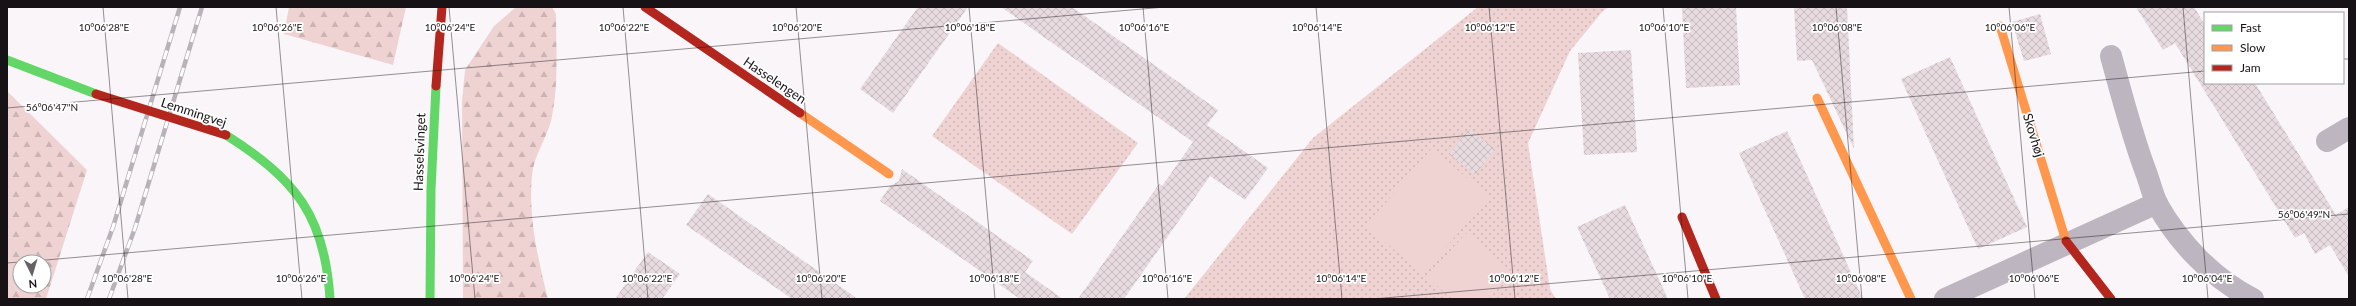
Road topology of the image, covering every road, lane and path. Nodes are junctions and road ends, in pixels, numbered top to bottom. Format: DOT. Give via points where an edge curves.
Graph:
graph roads {
  1 [pos="442,7"];
  2 [pos="646,7"];
  3 [pos="2000,26"];
  4 [pos="2111,56"];
  5 [pos="7,60"];
  6 [pos="1817,98"];
  7 [pos="2349,128"];
  8 [pos="2327,141"];
  9 [pos="889,174"];
  10 [pos="2157,203"];
  11 [pos="1682,217"];
  12 [pos="2067,244"];
  13 [pos="330,299"];
  14 [pos="430,299"];
  15 [pos="1716,299"];
  16 [pos="1911,299"];
  17 [pos="1945,299"];
  18 [pos="2111,299"];
  19 [pos="2253,299"];
  1 -- 14 [label="street, Hasselsvinget" via="435,84 430,194"];
  2 -- 9 [label="street, Hasselengen"];
  3 -- 12 [label="street, Skovhøj"];
  4 -- 10 [label="street" via="2140,156"];
  5 -- 13 [label="street, Lemmingvej, bridge" via="96,94 226,135 257,154 287,180 311,215 326,254"];
  6 -- 16 [label="street"];
  7 -- 8 [label="street"];
  10 -- 12 [label="street"];
  10 -- 19 [label="street" via="2183,242 2210,270 2240,293"];
  11 -- 15 [label="street"];
  12 -- 17 [label="street"];
  12 -- 18 [label="street, Skovhøj"];
}
